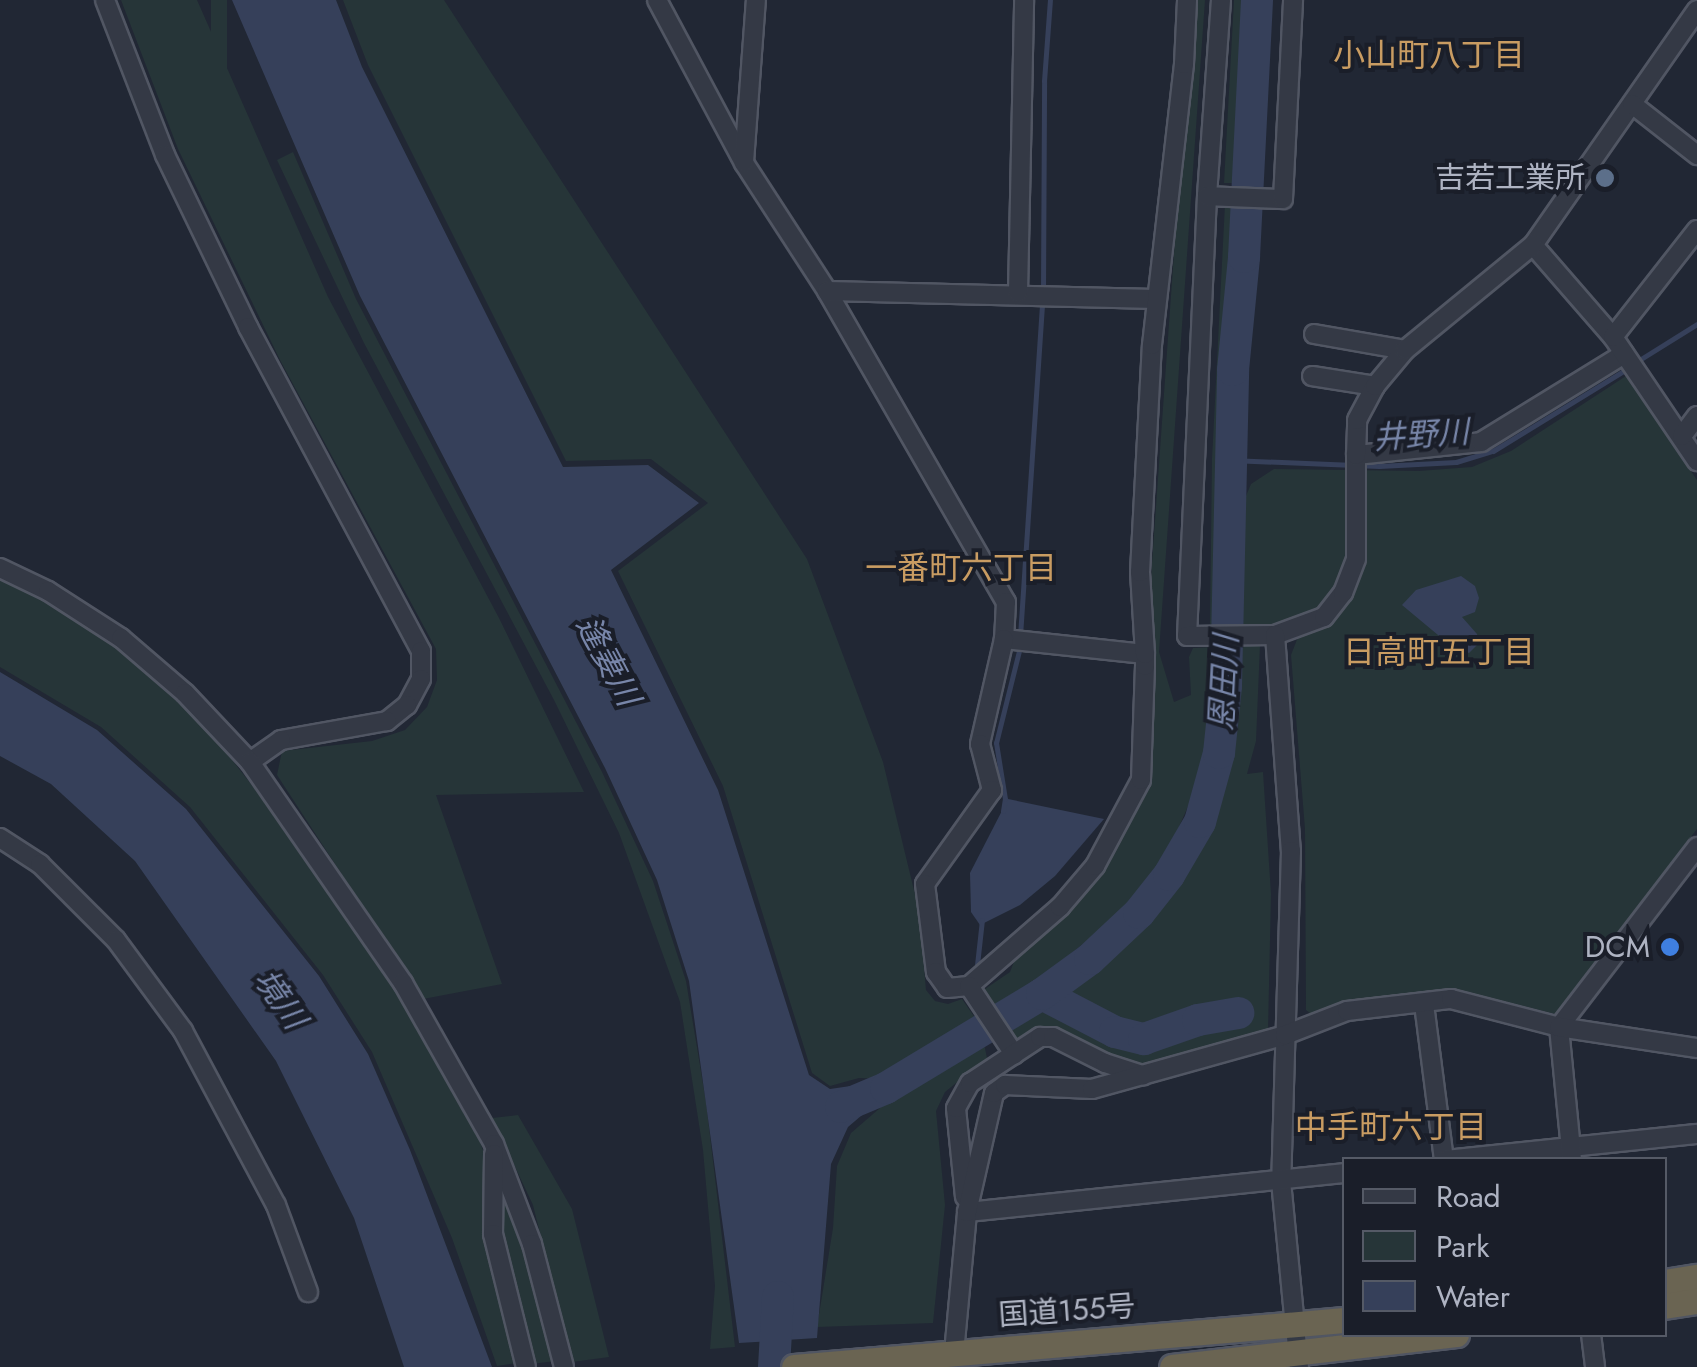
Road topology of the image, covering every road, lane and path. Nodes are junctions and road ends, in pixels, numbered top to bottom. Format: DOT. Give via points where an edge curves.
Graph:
graph roads {
  1 [pos="105,0"];
  2 [pos="657,0"];
  3 [pos="756,0"];
  4 [pos="1024,0"];
  5 [pos="1187,0"];
  6 [pos="1221,0"];
  7 [pos="1293,0"];
  8 [pos="1697,10"];
  9 [pos="1632,104"];
  10 [pos="1697,155"];
  11 [pos="744,163"];
  12 [pos="1207,196"];
  13 [pos="1697,230"];
  14 [pos="1533,245"];
  15 [pos="827,291"];
  16 [pos="1024,293"];
  17 [pos="1156,299"];
  18 [pos="1314,334"];
  19 [pos="1613,337"];
  20 [pos="1405,350"];
  21 [pos="1629,361"];
  22 [pos="1312,376"];
  23 [pos="1375,386"];
  24 [pos="1697,416"];
  25 [pos="1682,436"];
  26 [pos="1355,461"];
  27 [pos="1697,461"];
  28 [pos="0,568"];
  29 [pos="1268,635"];
  30 [pos="1006,639"];
  31 [pos="1145,654"];
  32 [pos="250,762"];
  33 [pos="0,838"];
  34 [pos="1697,847"];
  35 [pos="969,986"];
  36 [pos="1424,1004"];
  37 [pos="1559,1026"];
  38 [pos="1285,1034"];
  39 [pos="1697,1048"];
  40 [pos="1014,1054"];
  41 [pos="1148,1075"];
  42 [pos="1697,1134"];
  43 [pos="494,1144"];
  44 [pos="1571,1154"];
  45 [pos="1444,1157"];
  46 [pos="1508,1157"];
  47 [pos="1342,1172"];
  48 [pos="1280,1181"];
  49 [pos="967,1212"];
  50 [pos="1697,1278"];
  51 [pos="1667,1282"];
  52 [pos="308,1292"];
  53 [pos="1697,1301"];
  54 [pos="1667,1306"];
  55 [pos="1342,1320"];
  56 [pos="1295,1326"];
  57 [pos="1438,1337"];
  58 [pos="1591,1337"];
  59 [pos="946,1354"];
  60 [pos="1298,1360"];
  61 [pos="526,1367"];
  62 [pos="564,1367"];
  63 [pos="794,1367"];
  64 [pos="1172,1367"];
  65 [pos="1594,1367"];
  1 -- 32 [label="street" via="165,155 248,327 420,651 421,679 407,705 386,721 280,740"];
  2 -- 11 [label="street"];
  3 -- 11 [label="street"];
  4 -- 16 [label="street"];
  5 -- 17 [label="street"];
  6 -- 12 [label="street"];
  7 -- 12 [label="street" via="1284,200"];
  8 -- 9 [label="street"];
  9 -- 10 [label="street"];
  9 -- 14 [label="street"];
  11 -- 15 [label="street"];
  12 -- 29 [label="street" via="1188,636"];
  13 -- 19 [label="street"];
  14 -- 19 [label="street"];
  14 -- 20 [label="street"];
  15 -- 16 [label="street"];
  15 -- 30 [label="street" via="1006,602"];
  16 -- 17 [label="street"];
  17 -- 31 [label="street" via="1140,572"];
  18 -- 20 [label="street"];
  19 -- 21 [label="street"];
  20 -- 23 [label="street"];
  21 -- 25 [label="street"];
  21 -- 26 [label="street" via="1481,442"];
  22 -- 23 [label="street"];
  23 -- 26 [label="street" via="1357,420"];
  24 -- 25 [label="street"];
  25 -- 27 [label="street"];
  26 -- 29 [label="street" via="1356,560 1343,593 1324,617"];
  28 -- 32 [label="street" via="121,638"];
  29 -- 38 [label="street" via="1291,851"];
  30 -- 31 [label="street"];
  30 -- 35 [label="street" via="980,744 992,790 925,884 936,972 947,988"];
  31 -- 35 [label="street" via="1140,780 1123,815 1094,866 1060,906"];
  32 -- 43 [label="street" via="403,983"];
  33 -- 52 [label="street" via="40,864 116,940 183,1030 276,1205"];
  34 -- 37 [label="street"];
  35 -- 40 [label="street"];
  36 -- 37 [label="street" via="1450,999"];
  36 -- 38 [label="street" via="1347,1010"];
  36 -- 45 [label="street"];
  37 -- 39 [label="street"];
  37 -- 44 [label="street"];
  38 -- 41 [label="street"];
  38 -- 48 [label="street"];
  40 -- 41 [label="street" via="1052,1037"];
  40 -- 49 [label="street" via="959,1097"];
  41 -- 49 [label="street" via="1092,1090 1005,1085 994,1093"];
  42 -- 44 [label="street"];
  43 -- 61 [label="street" via="493,1234"];
  43 -- 62 [label="street" via="532,1244"];
  44 -- 46 [label="street"];
  47 -- 48 [label="street"];
  48 -- 49 [label="street"];
  48 -- 56 [label="street"];
  49 -- 59 [label="street"];
  50 -- 51 [label="highway"];
  53 -- 54 [label="highway"];
  55 -- 56 [label="highway, 国道155号"];
  56 -- 59 [label="highway, 国道155号"];
  56 -- 60 [label="street"];
  57 -- 60 [label="highway"];
  58 -- 65 [label="street"];
  59 -- 63 [label="highway, 国道155号"];
  60 -- 64 [label="highway"];
}
